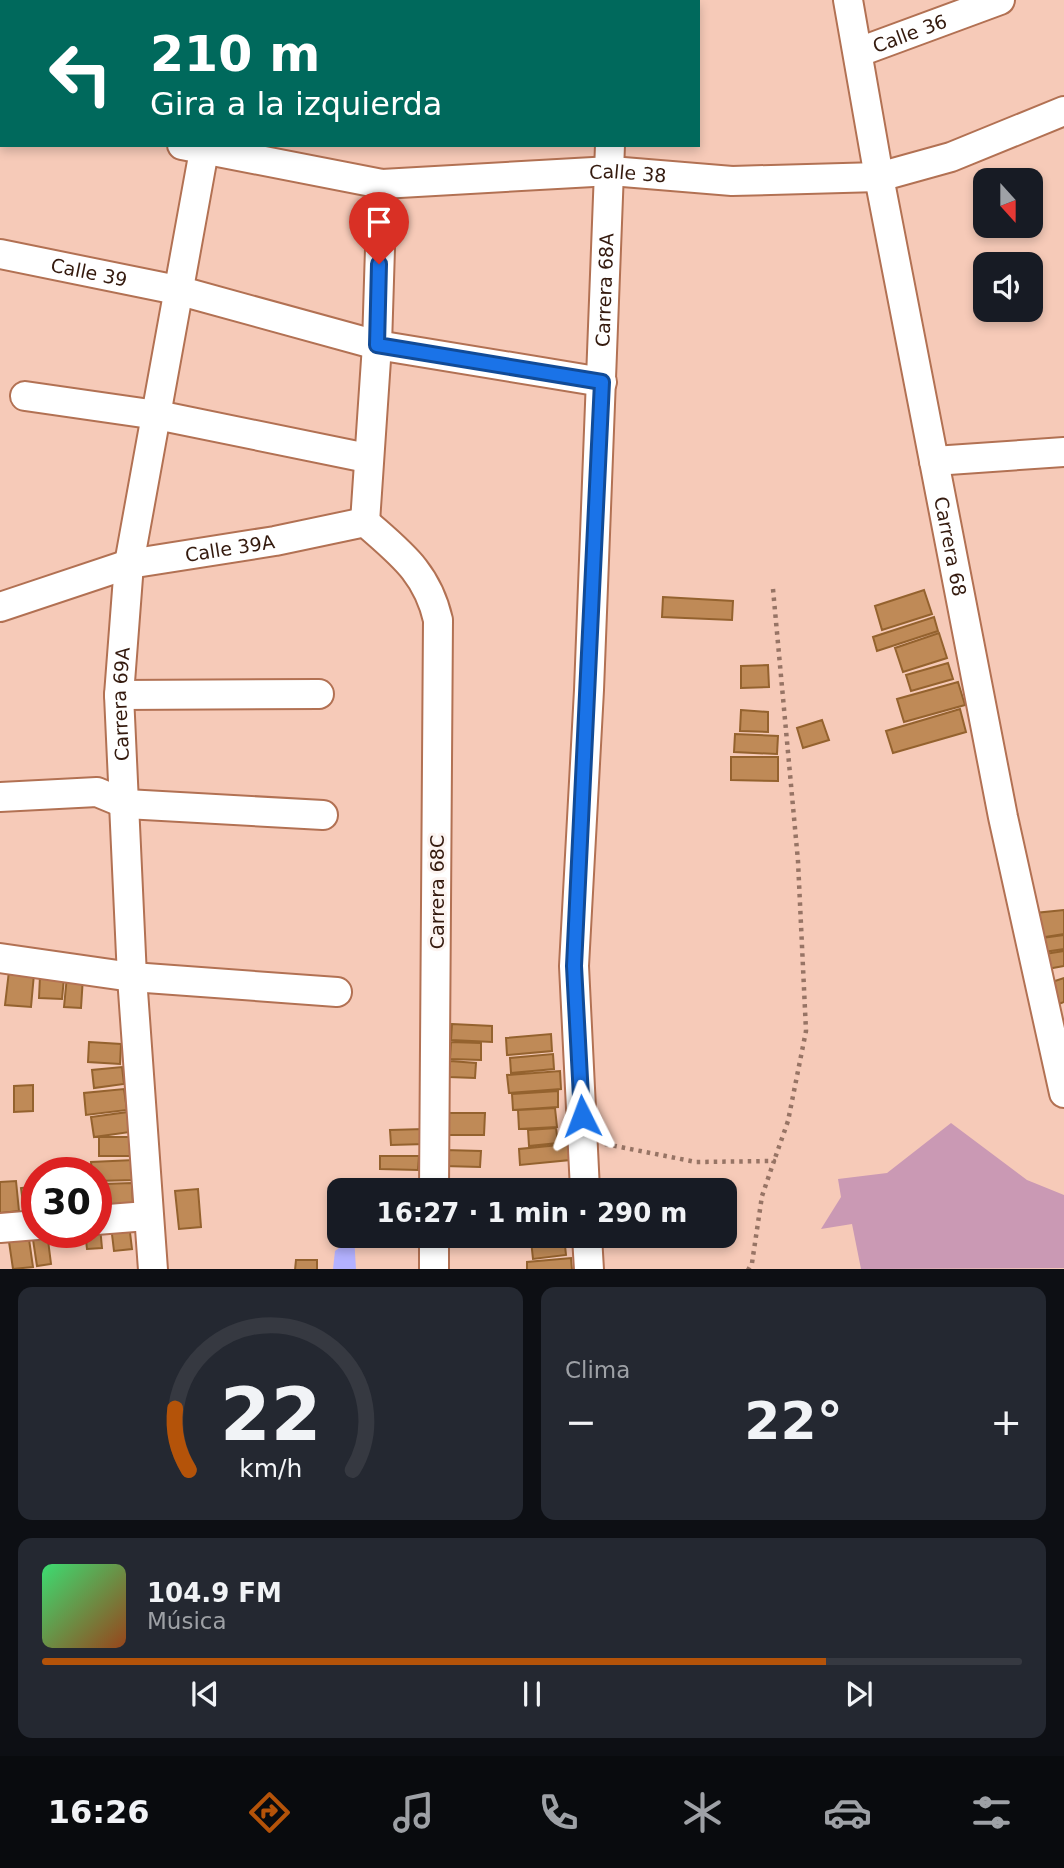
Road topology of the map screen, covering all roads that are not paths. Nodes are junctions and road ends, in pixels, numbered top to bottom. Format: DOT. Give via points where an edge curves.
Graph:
graph roads {
  1 [pos="848,0"];
  2 [pos="1000,0"];
  3 [pos="859,52"];
  4 [pos="1064,111"];
  5 [pos="197,147"];
  6 [pos="298,155"];
  7 [pos="610,158"];
  8 [pos="879,177"];
  9 [pos="382,184"];
  10 [pos="0,254"];
  11 [pos="177,290"];
  12 [pos="377,345"];
  13 [pos="602,382"];
  14 [pos="25,396"];
  15 [pos="157,415"];
  16 [pos="1064,452"];
  17 [pos="367,458"];
  18 [pos="934,461"];
  19 [pos="365,522"];
  20 [pos="129,564"];
  21 [pos="0,607"];
  22 [pos="319,694"];
  23 [pos="119,695"];
  24 [pos="0,797"];
  25 [pos="126,804"];
  26 [pos="323,815"];
  27 [pos="0,958"];
  28 [pos="132,977"];
  29 [pos="337,992"];
  30 [pos="1064,1093"];
  31 [pos="434,1178"];
  32 [pos="585,1178"];
  33 [pos="147,1216"];
  34 [pos="112,1219"];
  35 [pos="21,1226"];
  36 [pos="0,1228"];
  37 [pos="434,1248"];
  38 [pos="588,1248"];
  39 [pos="153,1269"];
  40 [pos="433,1269"];
  41 [pos="589,1269"];
  1 -- 3 [label="street, Carrera 68"];
  2 -- 3 [label="street, Calle 36"];
  3 -- 8 [label="street, Carrera 68"];
  4 -- 8 [label="street, Calle 38" via="951,157"];
  5 -- 6 [label="street, Calle 38"];
  5 -- 11 [label="street, Carrera 69A"];
  6 -- 9 [label="street, Calle 38"];
  7 -- 8 [label="street, Calle 38" via="732,181"];
  7 -- 9 [label="street, Calle 38"];
  7 -- 13 [label="street, Carrera 68A"];
  8 -- 18 [label="street, Carrera 68"];
  9 -- 12 [label="street"];
  10 -- 11 [label="street, Calle 39"];
  11 -- 12 [label="street, Calle 39"];
  11 -- 15 [label="street, Carrera 69A"];
  12 -- 13 [label="street, Calle 39"];
  12 -- 17 [label="street"];
  13 -- 32 [label="street, Carrera 68A" via="574,966"];
  14 -- 15 [label="street"];
  15 -- 17 [label="street"];
  15 -- 20 [label="street, Carrera 69A"];
  16 -- 18 [label="street"];
  17 -- 19 [label="street"];
  18 -- 30 [label="street, Carrera 68" via="1003,817"];
  19 -- 20 [label="street, Calle 39A"];
  19 -- 31 [label="street, Carrera 68C" via="423,578 438,620"];
  20 -- 21 [label="street, Calle 39A"];
  20 -- 23 [label="street, Carrera 69A"];
  22 -- 23 [label="street"];
  23 -- 25 [label="street, Carrera 69A"];
  24 -- 25 [label="street" via="97,792"];
  25 -- 26 [label="street"];
  25 -- 28 [label="street, Carrera 69A"];
  27 -- 28 [label="street"];
  28 -- 29 [label="street"];
  28 -- 33 [label="street, Carrera 69A"];
  33 -- 34 [label="street"];
  33 -- 39 [label="street, Carrera 69A"];
  35 -- 36 [label="street"];
  37 -- 40 [label="street"];
  38 -- 41 [label="street"];
}
